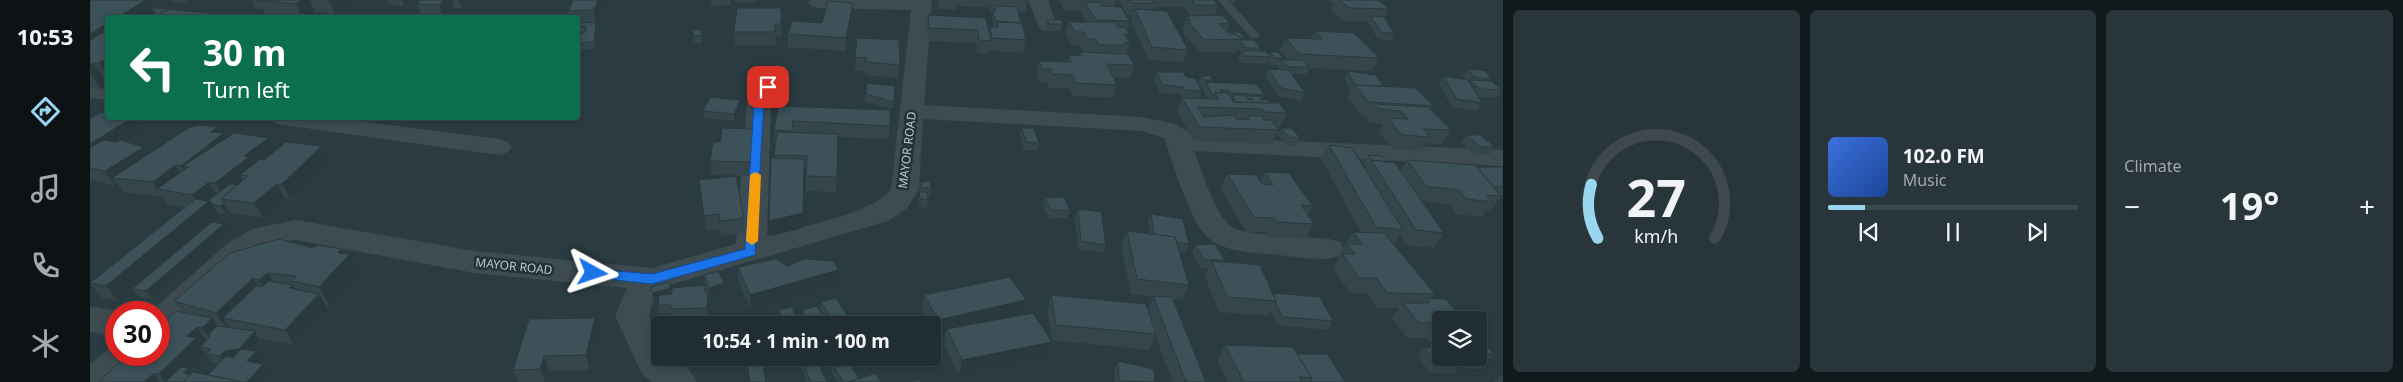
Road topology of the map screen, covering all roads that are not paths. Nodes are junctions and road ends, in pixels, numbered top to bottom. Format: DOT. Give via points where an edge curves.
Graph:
graph roads {
  1 [pos="1038,0"];
  2 [pos="1223,0"];
  3 [pos="818,2"];
  4 [pos="921,2"];
  5 [pos="90,9"];
  6 [pos="161,15"];
  7 [pos="1047,26"];
  8 [pos="1255,36"];
  9 [pos="778,72"];
  10 [pos="90,91"];
  11 [pos="105,93"];
  12 [pos="912,112"];
  13 [pos="297,120"];
  14 [pos="1175,134"];
  15 [pos="499,148"];
  16 [pos="1503,158"];
  17 [pos="1329,249"];
  18 [pos="751,252"];
  19 [pos="652,279"];
  20 [pos="170,314"];
  21 [pos="90,319"];
  22 [pos="105,321"];
  23 [pos="112,366"];
  24 [pos="94,382"];
  25 [pos="680,382"];
  1 -- 7 [label="street"];
  2 -- 8 [label="lane"];
  3 -- 4 [label="street"];
  4 -- 12 [label="street, MAYOR ROAD"];
  5 -- 6 [label="street"];
  9 -- 18 [label="street" via="759,102"];
  10 -- 11 [label="street"];
  12 -- 14 [label="street" via="1142,124"];
  12 -- 18 [label="street, MAYOR ROAD" via="905,189 897,202 878,214"];
  13 -- 15 [label="street"];
  14 -- 16 [label="street" via="1191,143 1214,146"];
  14 -- 17 [label="street" via="1210,221 1221,234 1239,240"];
  18 -- 19 [label="street, MAYOR ROAD"];
  19 -- 20 [label="street, MAYOR ROAD" via="474,262 296,230 262,236 238,252"];
  19 -- 25 [label="street" via="638,297 632,316 654,364"];
  21 -- 22 [label="street"];
  23 -- 24 [label="street"];
}
